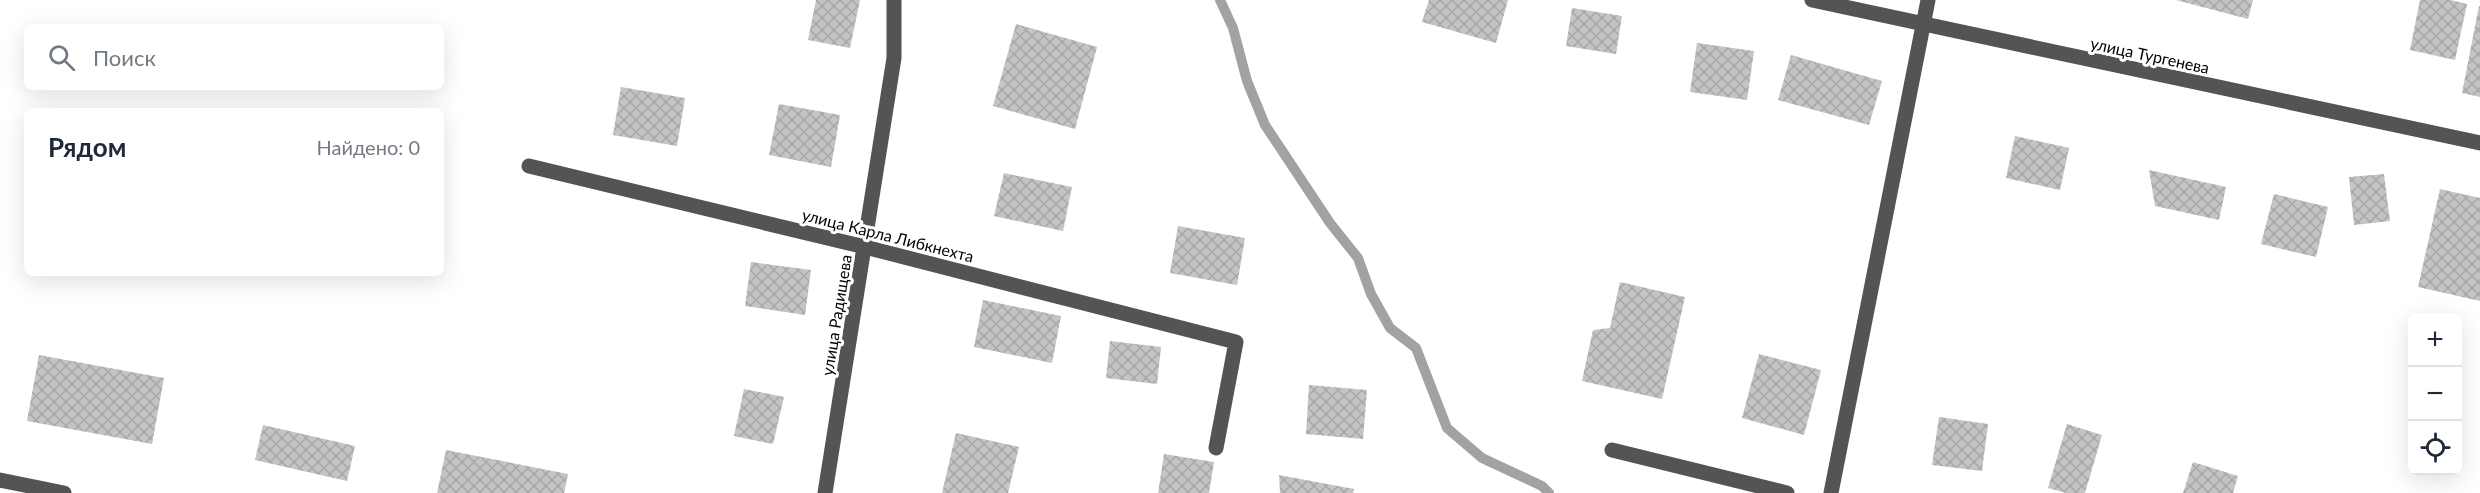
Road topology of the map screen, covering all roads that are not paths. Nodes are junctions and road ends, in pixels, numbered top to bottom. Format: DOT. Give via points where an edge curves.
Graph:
graph roads {
  1 [pos="894,0"];
  2 [pos="1812,0"];
  3 [pos="1928,0"];
  4 [pos="1923,25"];
  5 [pos="2480,143"];
  6 [pos="529,166"];
  7 [pos="865,247"];
  8 [pos="1216,448"];
  9 [pos="1612,450"];
  10 [pos="0,480"];
  11 [pos="64,493"];
  12 [pos="825,493"];
  13 [pos="1787,493"];
  14 [pos="1831,493"];
  1 -- 7 [label="street, улица Радищева" via="894,58"];
  2 -- 4 [label="street, улица Тургенева"];
  3 -- 4 [label="street"];
  4 -- 5 [label="street, улица Тургенева"];
  4 -- 14 [label="street"];
  6 -- 7 [label="street, улица Карла Либкнехта"];
  7 -- 8 [label="street, улица Карла Либкнехта" via="1236,342"];
  7 -- 12 [label="street, улица Радищева"];
  9 -- 13 [label="street"];
  10 -- 11 [label="street"];
}
